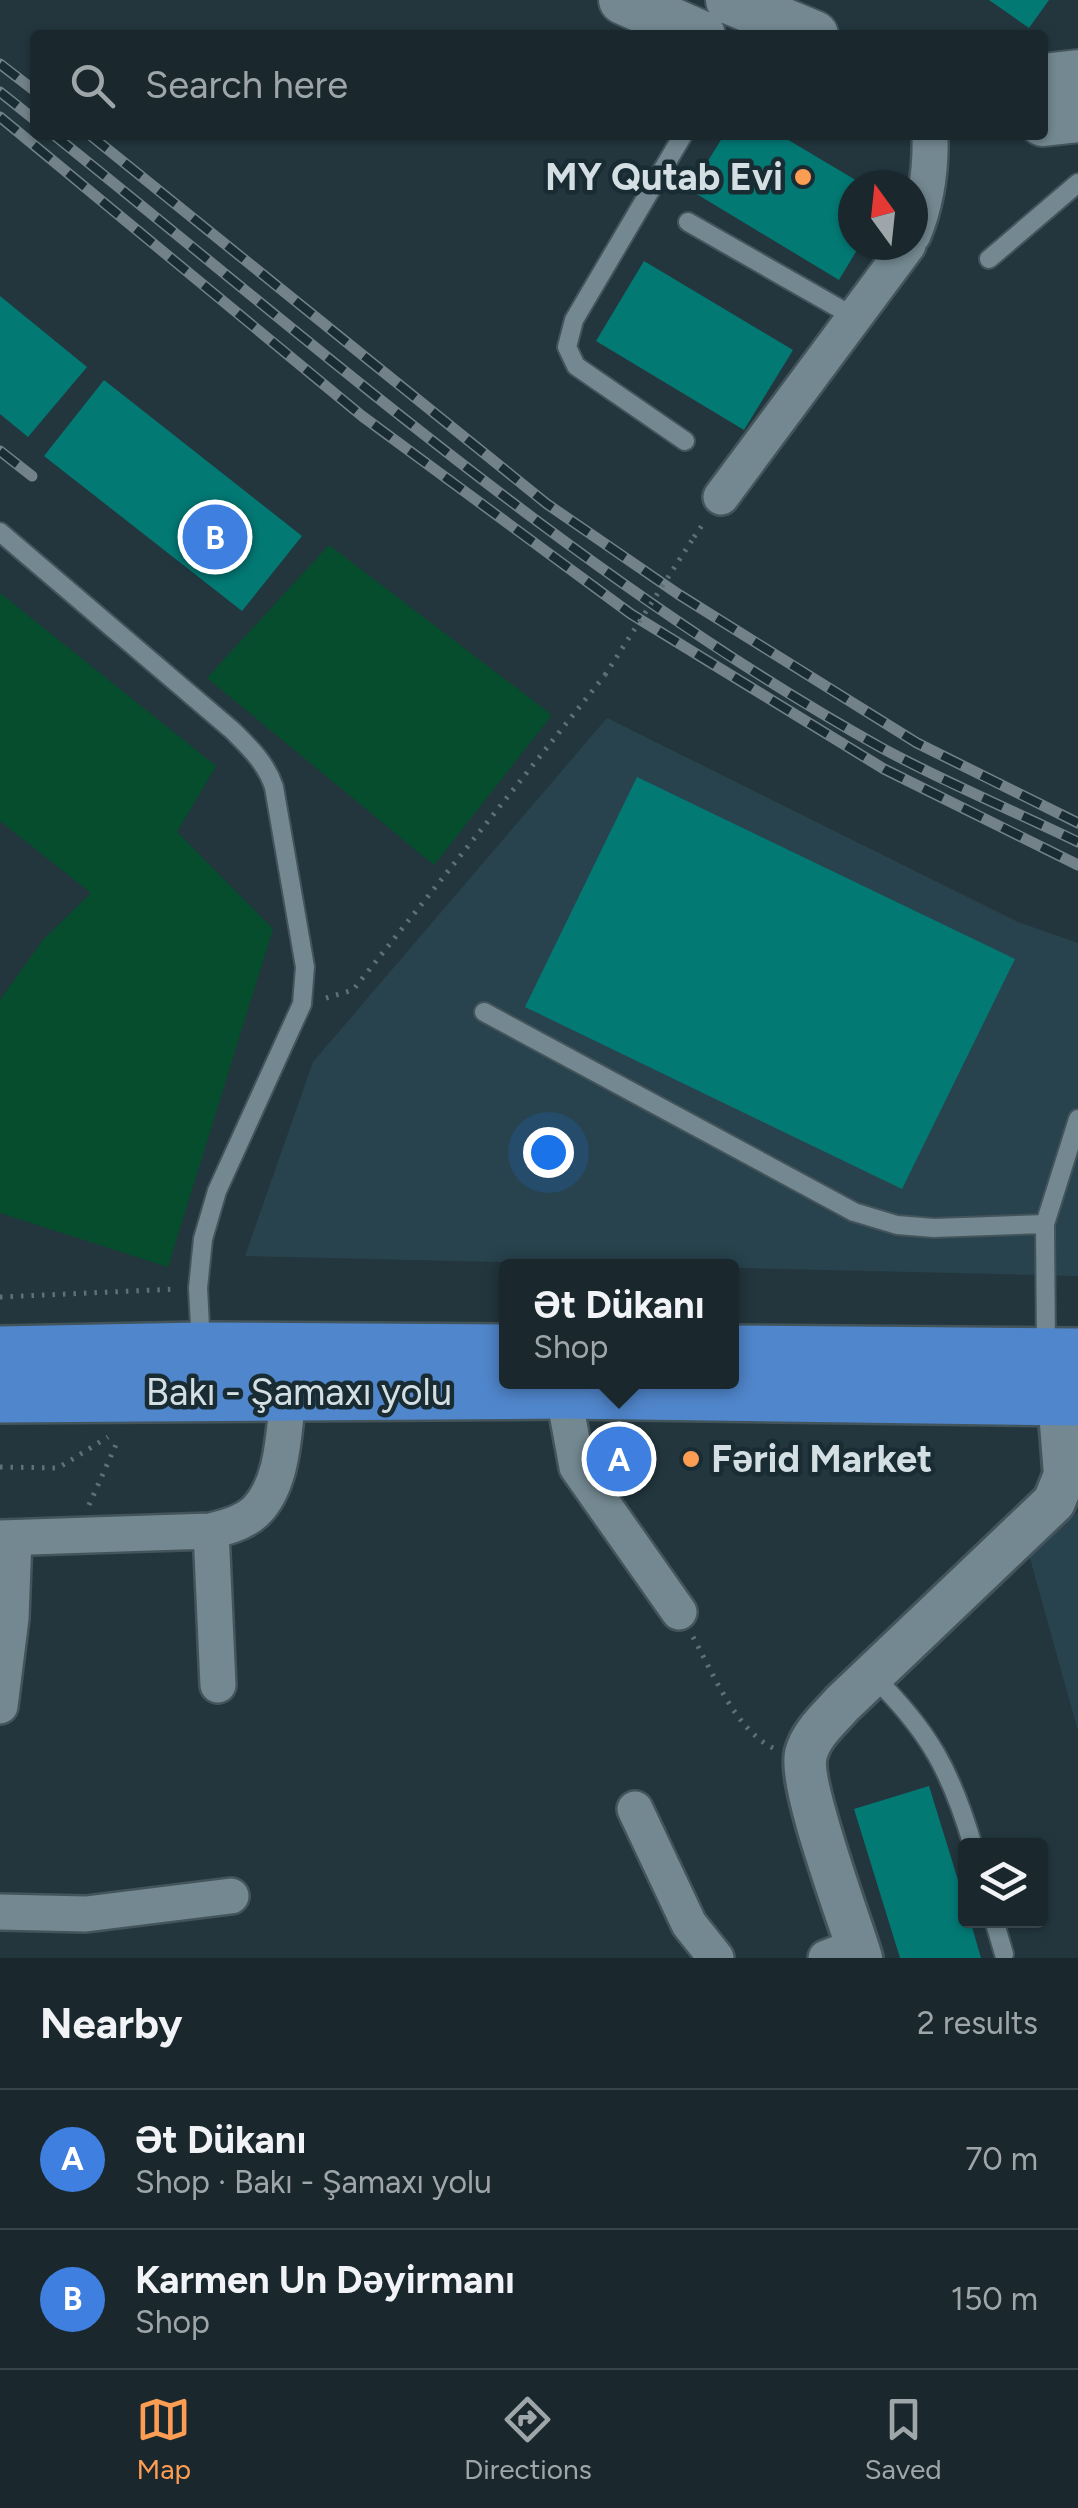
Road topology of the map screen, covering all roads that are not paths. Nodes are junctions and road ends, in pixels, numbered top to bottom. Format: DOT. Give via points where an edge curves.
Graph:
graph roads {
  1 [pos="624,0"];
  2 [pos="730,0"];
  3 [pos="690,30"];
  4 [pos="802,30"];
  5 [pos="1078,74"];
  6 [pos="1048,77"];
  7 [pos="1078,118"];
  8 [pos="1048,121"];
  9 [pos="680,140"];
  10 [pos="930,140"];
  11 [pos="928,182"];
  12 [pos="1078,183"];
  13 [pos="688,222"];
  14 [pos="989,259"];
  15 [pos="898,260"];
  16 [pos="857,318"];
  17 [pos="685,441"];
  18 [pos="721,497"];
  19 [pos="0,532"];
  20 [pos="484,1012"];
  21 [pos="1078,1120"];
  22 [pos="1045,1224"];
  23 [pos="201,1350"];
  24 [pos="499,1352"];
  25 [pos="0,1354"];
  26 [pos="739,1354"];
  27 [pos="1065,1377"];
  28 [pos="739,1386"];
  29 [pos="636,1389"];
  30 [pos="289,1390"];
  31 [pos="564,1391"];
  32 [pos="0,1394"];
  33 [pos="212,1531"];
  34 [pos="7,1538"];
  35 [pos="679,1612"];
  36 [pos="3,1670"];
  37 [pos="873,1676"];
  38 [pos="218,1684"];
  39 [pos="0,1706"];
  40 [pos="635,1809"];
  41 [pos="970,1838"];
  42 [pos="231,1896"];
  43 [pos="0,1912"];
  44 [pos="996,1928"];
  45 [pos="848,1954"];
  46 [pos="1004,1954"];
  47 [pos="716,1958"];
  1 -- 3 [label="main road"];
  2 -- 4 [label="main road"];
  5 -- 6 [label="main road"];
  7 -- 8 [label="main road"];
  9 -- 17 [label="lane" via="574,320 567,346 576,366"];
  10 -- 11 [label="street"];
  12 -- 14 [label="lane"];
  13 -- 16 [label="lane"];
  15 -- 16 [label="street"];
  16 -- 18 [label="street"];
  19 -- 23 [label="lane" via="232,730 268,772 305,967 302,1004 216,1192 198,1288"];
  20 -- 22 [label="lane" via="854,1212 934,1228"];
  21 -- 22 [label="lane"];
  22 -- 27 [label="lane"];
  23 -- 24 [label="highway, Bakı - Şamaxı yolu"];
  23 -- 25 [label="highway, Bakı - Şamaxı yolu"];
  26 -- 27 [label="highway"];
  27 -- 28 [label="highway, Bakı - Şamaxı yolu"];
  27 -- 37 [label="street" via="1065,1475 1054,1502"];
  29 -- 31 [label="highway, Bakı - Şamaxı yolu"];
  30 -- 31 [label="highway, Bakı - Şamaxı yolu"];
  30 -- 32 [label="highway, Bakı - Şamaxı yolu"];
  30 -- 33 [label="street" via="269,1492 238,1524"];
  31 -- 35 [label="street" via="577,1466"];
  33 -- 34 [label="street"];
  33 -- 38 [label="street"];
  34 -- 36 [label="street"];
  36 -- 39 [label="street"];
  37 -- 41 [label="lane" via="942,1760"];
  37 -- 45 [label="street" via="820,1729 805,1756"];
  40 -- 47 [label="street" via="681,1909"];
  42 -- 43 [label="street" via="86,1914"];
  44 -- 46 [label="lane"];
}
